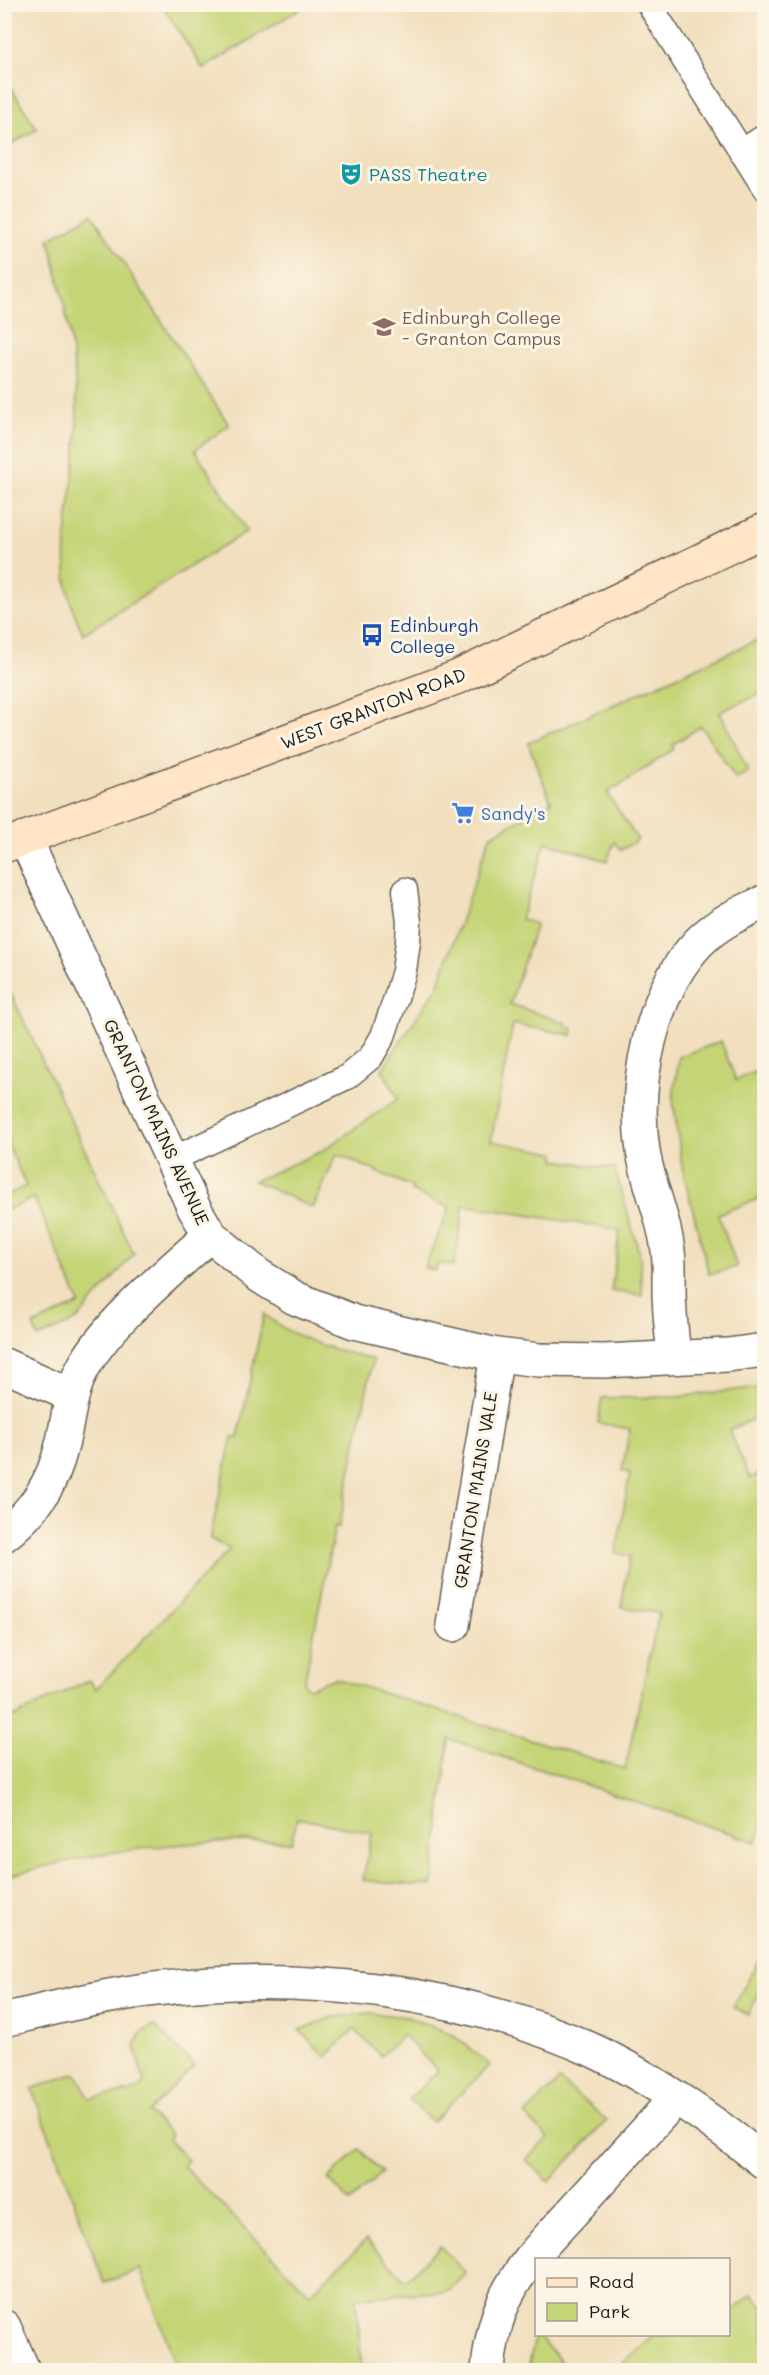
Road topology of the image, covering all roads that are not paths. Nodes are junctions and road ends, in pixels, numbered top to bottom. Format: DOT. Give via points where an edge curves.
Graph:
graph roads {
  1 [pos="649,4"];
  2 [pos="765,137"];
  3 [pos="741,152"];
  4 [pos="765,187"];
  5 [pos="765,530"];
  6 [pos="15,842"];
  7 [pos="405,890"];
  8 [pos="765,902"];
  9 [pos="171,1160"];
  10 [pos="210,1234"];
  11 [pos="765,1350"];
  12 [pos="497,1355"];
  13 [pos="674,1357"];
  14 [pos="4,1365"];
  15 [pos="71,1395"];
  16 [pos="4,1535"];
  17 [pos="453,1625"];
  18 [pos="4,2020"];
  19 [pos="675,2099"];
  20 [pos="765,2162"];
  21 [pos="4,2326"];
  22 [pos="23,2370"];
  23 [pos="488,2370"];
  1 -- 3 [label="lane"];
  2 -- 3 [label="lane"];
  3 -- 4 [label="lane"];
  5 -- 6 [label="street, WEST GRANTON ROAD" via="458,677"];
  6 -- 9 [label="street, GRANTON MAINS AVENUE"];
  7 -- 9 [label="lane" via="409,922 404,971 384,1036 370,1057 347,1077"];
  8 -- 13 [label="street" via="733,916 688,955 664,997 646,1057 640,1128 647,1172 668,1245"];
  9 -- 10 [label="street, GRANTON MAINS AVENUE"];
  10 -- 12 [label="street, GRANTON MAINS AVENUE" via="258,1275 313,1306 354,1322"];
  10 -- 15 [label="street" via="113,1327 84,1367"];
  11 -- 13 [label="street, GRANTON MAINS AVENUE"];
  12 -- 13 [label="street, GRANTON MAINS AVENUE" via="604,1361"];
  12 -- 17 [label="street, GRANTON MAINS VALE"];
  14 -- 15 [label="street"];
  15 -- 16 [label="street" via="53,1476 39,1502"];
  18 -- 19 [label="street" via="116,1994 157,1989 257,1983 361,1988 451,2004 560,2036 624,2066"];
  19 -- 20 [label="street"];
  19 -- 23 [label="street" via="519,2274 497,2321"];
  21 -- 22 [label="street"];
}
